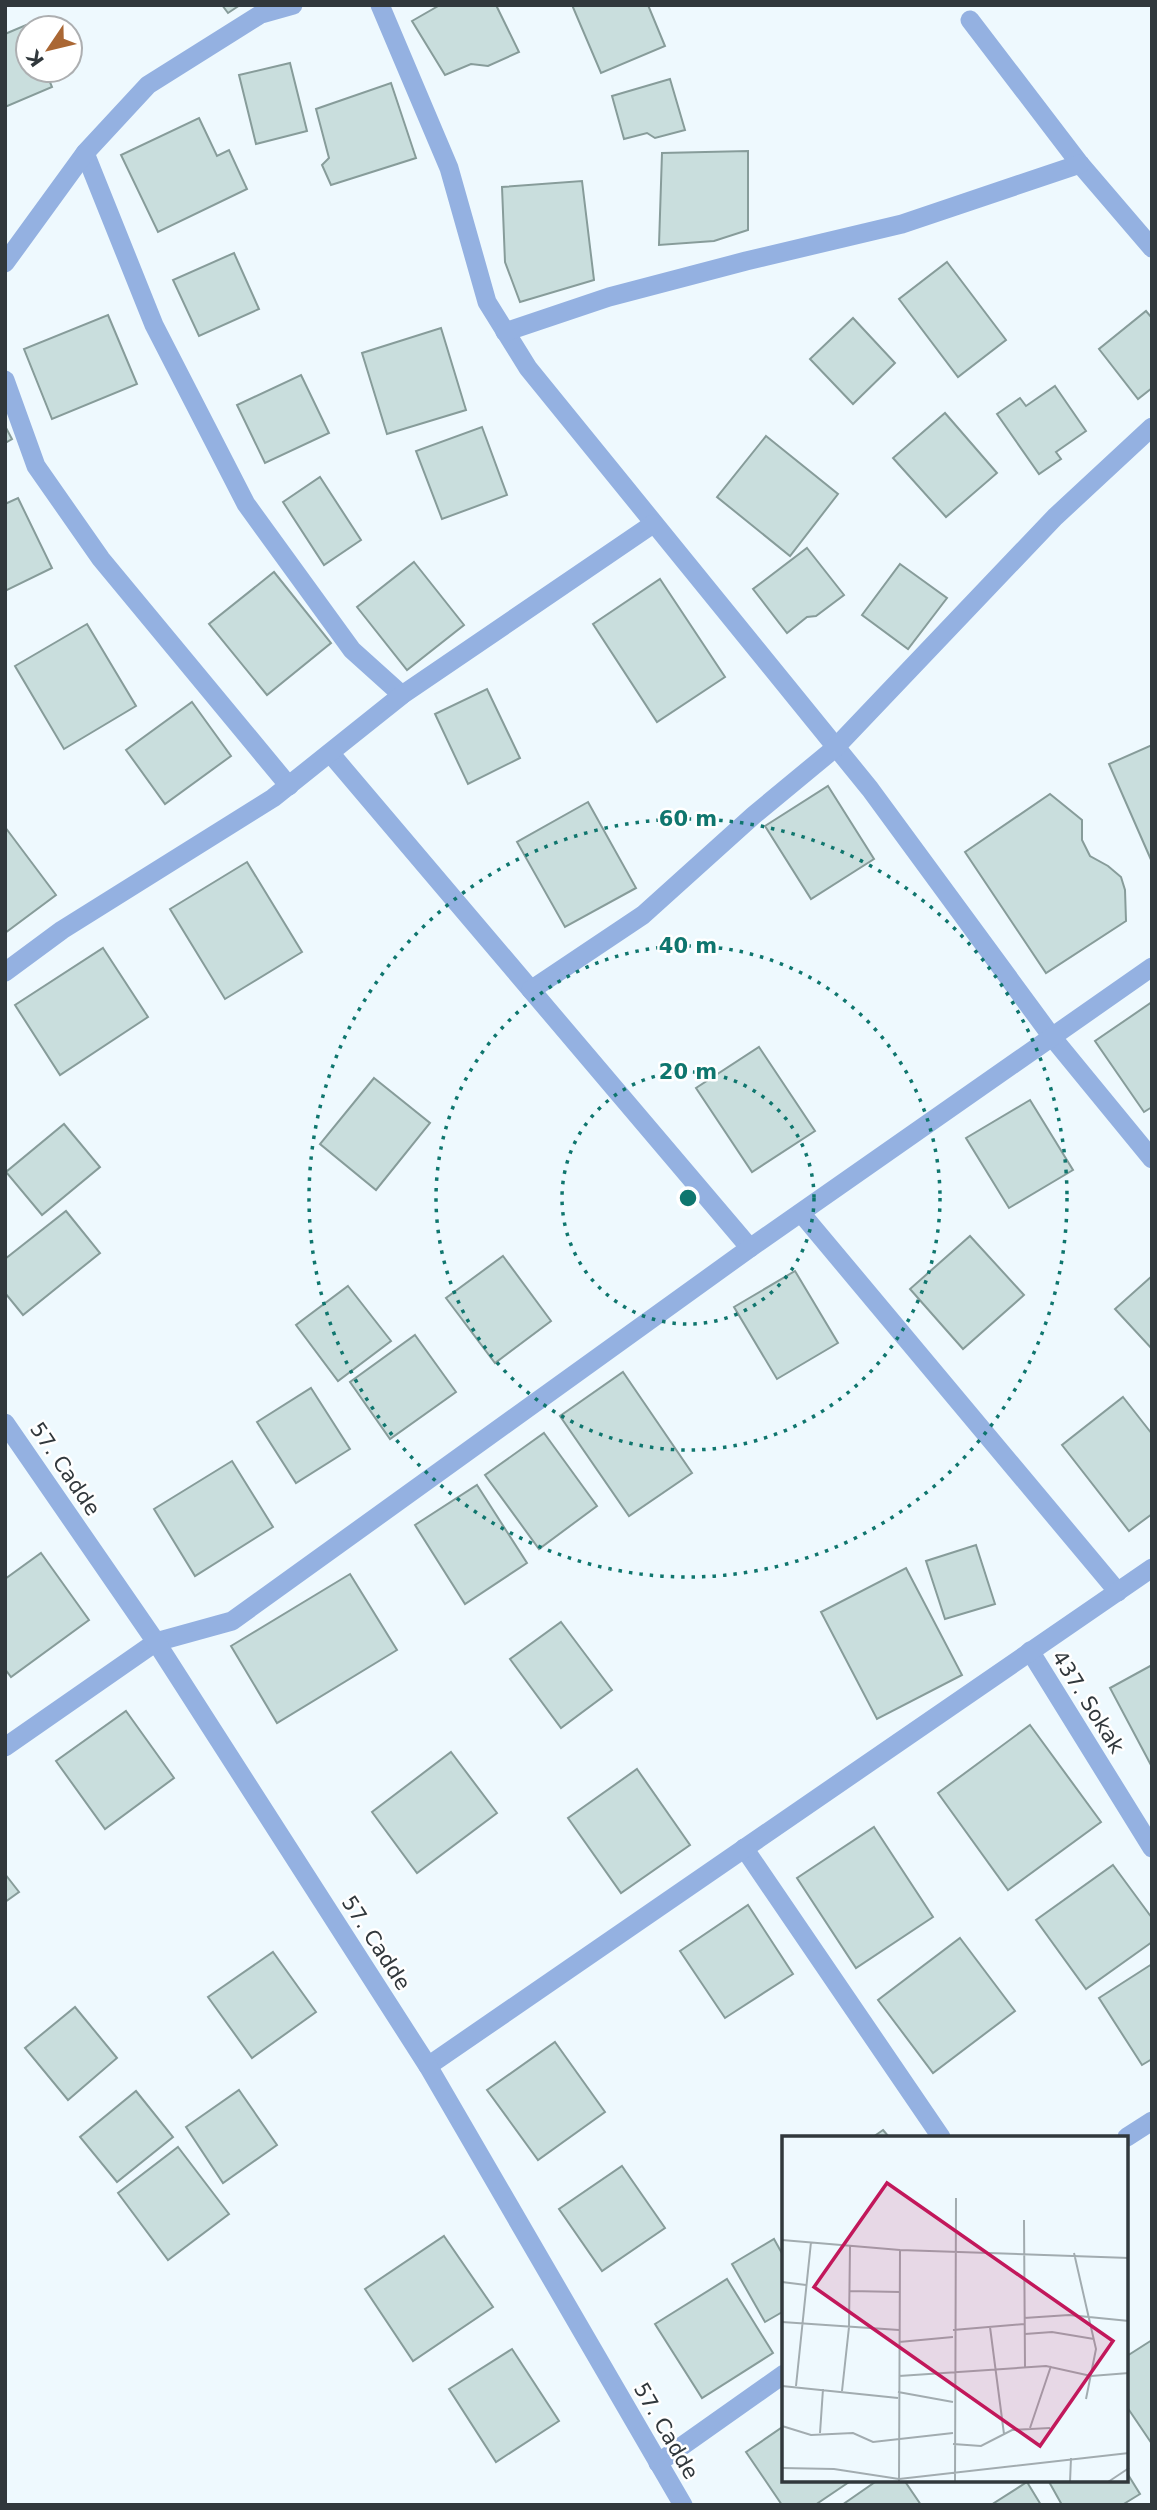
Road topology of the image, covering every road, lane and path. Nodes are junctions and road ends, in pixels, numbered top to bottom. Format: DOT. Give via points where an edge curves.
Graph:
graph roads {
  1 [pos="293,5"];
  2 [pos="380,5"];
  3 [pos="970,20"];
  4 [pos="85,153"];
  5 [pos="1080,164"];
  6 [pos="1152,247"];
  7 [pos="5,262"];
  8 [pos="505,332"];
  9 [pos="5,380"];
  10 [pos="1152,427"];
  11 [pos="653,524"];
  12 [pos="402,695"];
  13 [pos="835,748"];
  14 [pos="330,753"];
  15 [pos="289,786"];
  16 [pos="1152,967"];
  17 [pos="5,972"];
  18 [pos="531,990"];
  19 [pos="1052,1037"];
  20 [pos="1152,1159"];
  21 [pos="801,1213"];
  22 [pos="750,1248"];
  23 [pos="5,1423"];
  24 [pos="1152,1568"];
  25 [pos="1118,1592"];
  26 [pos="156,1642"];
  27 [pos="1030,1651"];
  28 [pos="5,1747"];
  29 [pos="744,1848"];
  30 [pos="1152,1848"];
  31 [pos="428,2066"];
  32 [pos="1152,2121"];
  33 [pos="940,2136"];
  34 [pos="1129,2136"];
  35 [pos="782,2375"];
  36 [pos="658,2463"];
  37 [pos="683,2505"];
  1 -- 4 [label="street" via="261,14 148,85"];
  2 -- 8 [label="street" via="449,168 487,302"];
  3 -- 5 [label="street"];
  4 -- 7 [label="street"];
  4 -- 12 [label="street" via="154,325 246,504 352,650"];
  5 -- 6 [label="street"];
  5 -- 8 [label="street" via="902,224 646,287"];
  8 -- 11 [label="street" via="528,368"];
  9 -- 15 [label="street" via="36,466 102,559"];
  10 -- 13 [label="street" via="1055,517"];
  11 -- 12 [label="street"];
  11 -- 13 [label="street"];
  12 -- 14 [label="street"];
  13 -- 18 [label="street" via="643,915"];
  13 -- 19 [label="street"];
  14 -- 15 [label="street"];
  14 -- 18 [label="street"];
  15 -- 17 [label="street" via="62,930"];
  16 -- 19 [label="street"];
  18 -- 22 [label="street"];
  19 -- 20 [label="street"];
  19 -- 21 [label="street"];
  21 -- 22 [label="street"];
  21 -- 25 [label="street"];
  22 -- 26 [label="street" via="232,1621"];
  23 -- 26 [label="street, 57. Cadde"];
  24 -- 25 [label="street"];
  25 -- 27 [label="street"];
  26 -- 28 [label="street"];
  26 -- 31 [label="street, 57. Cadde"];
  27 -- 29 [label="street"];
  27 -- 30 [label="street, 437. Sokak"];
  29 -- 31 [label="street"];
  29 -- 33 [label="street"];
  31 -- 36 [label="street, 57. Cadde"];
  32 -- 34 [label="street"];
  35 -- 36 [label="street"];
  36 -- 37 [label="street, 57. Cadde"];
}
